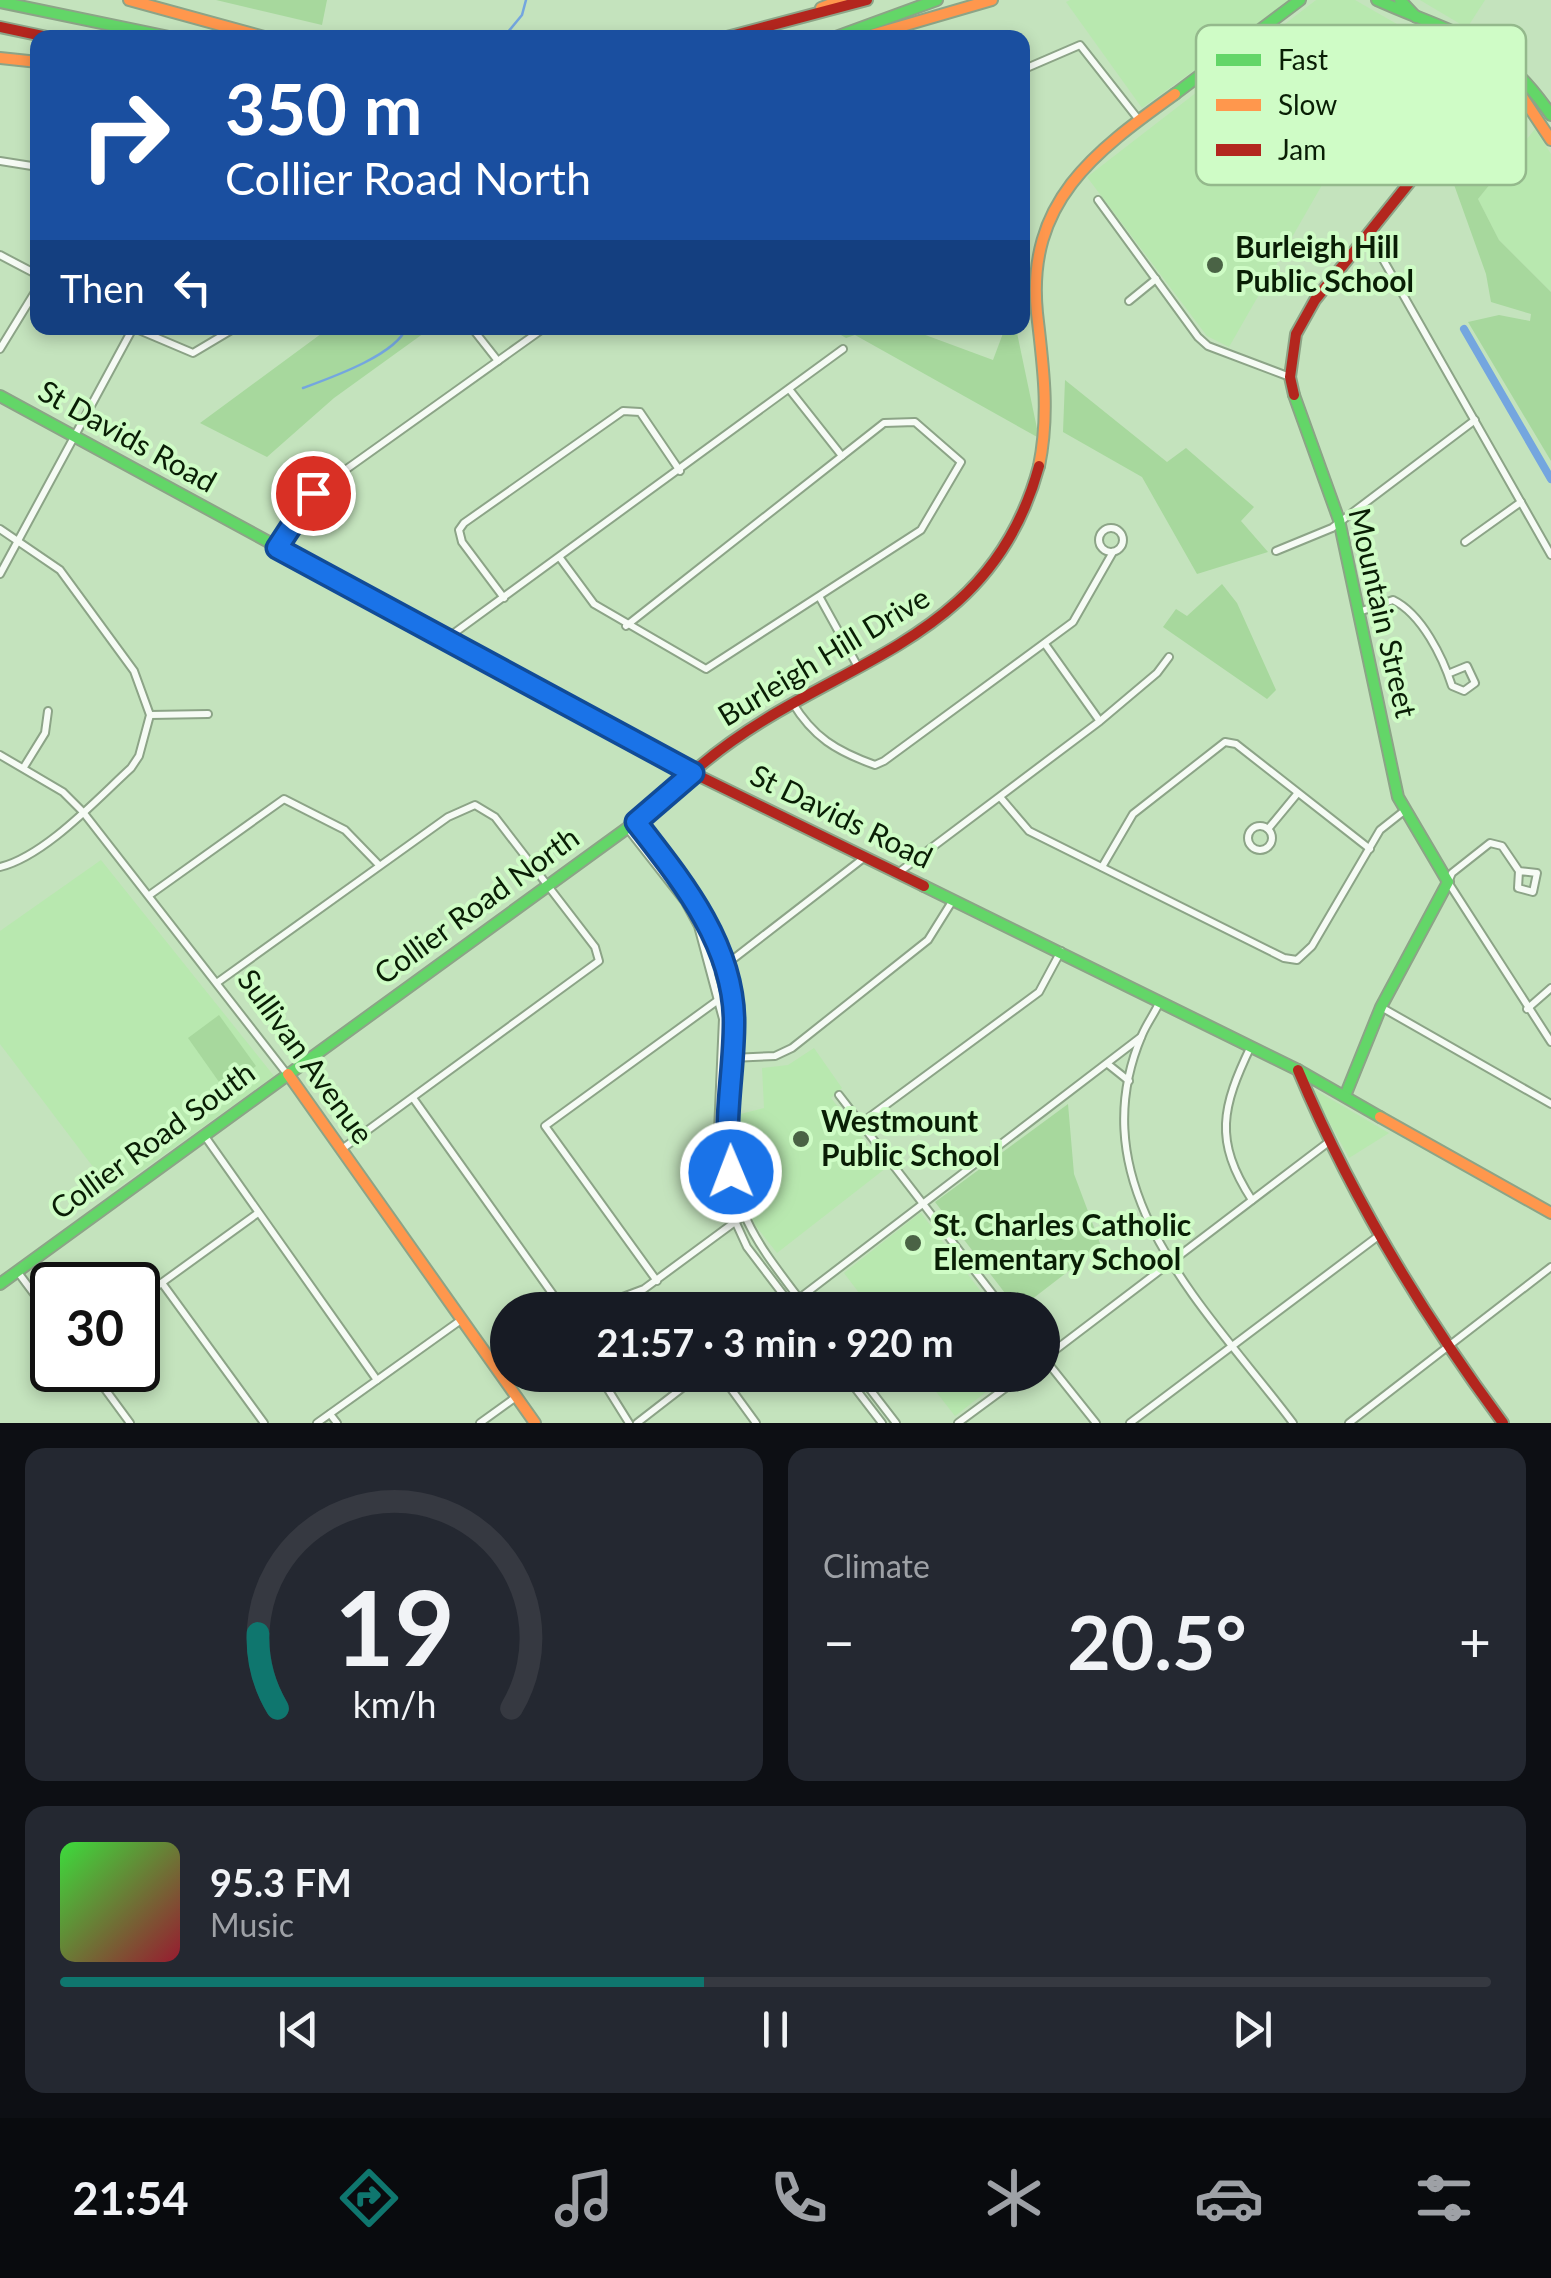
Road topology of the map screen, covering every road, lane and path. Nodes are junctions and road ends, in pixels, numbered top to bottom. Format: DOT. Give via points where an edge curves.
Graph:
graph roads {
  1 [pos="130,0"];
  2 [pos="841,0"];
  3 [pos="867,0"];
  4 [pos="937,0"];
  5 [pos="992,0"];
  6 [pos="1300,0"];
  7 [pos="1377,0"];
  8 [pos="1400,0"];
  9 [pos="0,2"];
  10 [pos="1416,17"];
  11 [pos="1267,25"];
  12 [pos="1434,25"];
  13 [pos="0,27"];
  14 [pos="135,30"];
  15 [pos="239,30"];
  16 [pos="758,30"];
  17 [pos="761,30"];
  18 [pos="855,30"];
  19 [pos="889,30"];
  20 [pos="30,33"];
  21 [pos="0,58"];
  22 [pos="30,61"];
  23 [pos="1030,67"];
  24 [pos="1196,79"];
  25 [pos="1526,89"];
  26 [pos="1526,98"];
  27 [pos="1551,115"];
  28 [pos="1140,121"];
  29 [pos="1551,140"];
  30 [pos="0,161"];
  31 [pos="30,166"];
  32 [pos="1407,185"];
  33 [pos="1098,200"];
  34 [pos="1368,233"];
  35 [pos="0,255"];
  36 [pos="30,271"];
  37 [pos="1156,279"];
  38 [pos="30,299"];
  39 [pos="1130,300"];
  40 [pos="130,335"];
  41 [pos="151,335"];
  42 [pos="224,335"];
  43 [pos="478,335"];
  44 [pos="534,335"];
  45 [pos="843,349"];
  46 [pos="0,350"];
  47 [pos="498,361"];
  48 [pos="1290,377"];
  49 [pos="789,389"];
  50 [pos="0,396"];
  51 [pos="1474,420"];
  52 [pos="75,436"];
  53 [pos="842,456"];
  54 [pos="680,471"];
  55 [pos="1521,502"];
  56 [pos="1339,520"];
  57 [pos="0,529"];
  58 [pos="19,540"];
  59 [pos="1466,542"];
  60 [pos="277,548"];
  61 [pos="1276,551"];
  62 [pos="1113,552"];
  63 [pos="1551,555"];
  64 [pos="560,558"];
  65 [pos="0,574"];
  66 [pos="504,598"];
  67 [pos="820,598"];
  68 [pos="1359,612"];
  69 [pos="626,626"];
  70 [pos="446,639"];
  71 [pos="1045,644"];
  72 [pos="1169,658"];
  73 [pos="857,666"];
  74 [pos="1450,673"];
  75 [pos="791,701"];
  76 [pos="48,711"];
  77 [pos="208,714"];
  78 [pos="150,716"];
  79 [pos="1100,721"];
  80 [pos="0,755"];
  81 [pos="24,767"];
  82 [pos="693,773"];
  83 [pos="1297,794"];
  84 [pos="1000,796"];
  85 [pos="1404,811"];
  86 [pos="83,812"];
  87 [pos="631,825"];
  88 [pos="1268,828"];
  89 [pos="1370,849"];
  90 [pos="865,857"];
  91 [pos="379,866"];
  92 [pos="0,867"];
  93 [pos="1102,867"];
  94 [pos="1518,871"];
  95 [pos="898,873"];
  96 [pos="1448,882"];
  97 [pos="548,886"];
  98 [pos="151,894"];
  99 [pos="952,900"];
  100 [pos="1060,951"];
  101 [pos="722,965"];
  102 [pos="712,970"];
  103 [pos="218,982"];
  104 [pos="1551,988"];
  105 [pos="730,996"];
  106 [pos="719,998"];
  107 [pos="1160,1001"];
  108 [pos="1381,1007"];
  109 [pos="1527,1010"];
  110 [pos="1142,1036"];
  111 [pos="1551,1042"];
  112 [pos="1251,1046"];
  113 [pos="721,1057"];
  114 [pos="732,1058"];
  115 [pos="1108,1065"];
  116 [pos="1298,1070"];
  117 [pos="288,1074"];
  118 [pos="1130,1082"];
  119 [pos="839,1095"];
  120 [pos="1345,1096"];
  121 [pos="413,1098"];
  122 [pos="1551,1104"];
  123 [pos="860,1124"];
  124 [pos="204,1136"];
  125 [pos="1330,1141"];
  126 [pos="342,1149"];
  127 [pos="1252,1200"];
  128 [pos="923,1204"];
  129 [pos="258,1213"];
  130 [pos="1551,1213"];
  131 [pos="743,1216"];
  132 [pos="734,1223"];
  133 [pos="1381,1234"];
  134 [pos="1170,1262"];
  135 [pos="1551,1267"];
  136 [pos="17,1271"];
  137 [pos="657,1281"];
  138 [pos="162,1283"];
  139 [pos="0,1284"];
  140 [pos="30,1288"];
  141 [pos="551,1292"];
  142 [pos="639,1292"];
  143 [pos="779,1292"];
  144 [pos="795,1292"];
  145 [pos="807,1292"];
  146 [pos="990,1292"];
  147 [pos="461,1320"];
  148 [pos="1060,1345"];
  149 [pos="1234,1345"];
  150 [pos="1446,1348"];
  151 [pos="1060,1379"];
  152 [pos="377,1380"];
  153 [pos="107,1392"];
  154 [pos="610,1392"];
  155 [pos="678,1392"];
  156 [pos="734,1392"];
  157 [pos="859,1392"];
  158 [pos="872,1392"];
  159 [pos="1000,1392"];
  160 [pos="516,1396"];
  161 [pos="330,1414"];
  162 [pos="130,1423"];
  163 [pos="264,1423"];
  164 [pos="318,1423"];
  165 [pos="337,1423"];
  166 [pos="480,1423"];
  167 [pos="535,1423"];
  168 [pos="629,1423"];
  169 [pos="637,1423"];
  170 [pos="756,1423"];
  171 [pos="882,1423"];
  172 [pos="896,1423"];
  173 [pos="958,1423"];
  174 [pos="1096,1423"];
  175 [pos="1130,1423"];
  176 [pos="1294,1423"];
  177 [pos="1349,1423"];
  178 [pos="1503,1423"];
  1 -- 15 [label="main road"];
  2 -- 16 [label="main road"];
  3 -- 17 [label="main road"];
  4 -- 18 [label="main road"];
  5 -- 19 [label="main road"];
  6 -- 11 [label="main road, Burleigh Hill Drive"];
  7 -- 10 [label="main road"];
  8 -- 10 [label="main road"];
  9 -- 14 [label="main road"];
  10 -- 12 [label="main road"];
  13 -- 20 [label="main road"];
  21 -- 22 [label="main road"];
  23 -- 28 [label="street" via="1080,45"];
  24 -- 28 [label="main road, Burleigh Hill Drive"];
  25 -- 27 [label="main road"];
  26 -- 29 [label="main road"];
  28 -- 73 [label="main road, Burleigh Hill Drive" via="1081,167 1040,242 1033,306 1046,426 1034,486 1008,544 968,594 922,630"];
  30 -- 31 [label="street"];
  32 -- 34 [label="main road, Mountain Street"];
  33 -- 37 [label="street"];
  34 -- 48 [label="main road, Mountain Street" via="1301,321"];
  34 -- 51 [label="street"];
  35 -- 36 [label="street"];
  37 -- 39 [label="street"];
  37 -- 48 [label="street" via="1208,346"];
  38 -- 46 [label="street"];
  40 -- 52 [label="street"];
  41 -- 42 [label="street" via="194,353"];
  43 -- 47 [label="street"];
  44 -- 47 [label="street"];
  45 -- 49 [label="street"];
  47 -- 60 [label="street" via="313,493"];
  48 -- 56 [label="main road, Mountain Street"];
  49 -- 53 [label="street"];
  49 -- 54 [label="street"];
  50 -- 52 [label="main road, St Davids Road"];
  51 -- 55 [label="street"];
  51 -- 56 [label="street"];
  52 -- 58 [label="street"];
  52 -- 60 [label="main road, St Davids Road"];
  53 -- 67 [label="street" via="884,423 915,422 960,462 922,530"];
  53 -- 69 [label="street"];
  54 -- 64 [label="street"];
  54 -- 66 [label="street" via="640,412 623,412 464,524 462,542"];
  55 -- 59 [label="street"];
  55 -- 63 [label="street"];
  56 -- 61 [label="street"];
  56 -- 68 [label="main road, Mountain Street"];
  57 -- 58 [label="street"];
  58 -- 65 [label="street"];
  58 -- 78 [label="street" via="73,584 134,671"];
  60 -- 70 [label="main road, St Davids Road"];
  62 -- 71 [label="street" via="1076,620"];
  64 -- 66 [label="street"];
  64 -- 69 [label="street" via="594,604"];
  66 -- 70 [label="street"];
  67 -- 69 [label="street" via="706,669"];
  67 -- 73 [label="street"];
  68 -- 74 [label="street" via="1393,600 1408,608"];
  68 -- 85 [label="main road, Mountain Street"];
  70 -- 82 [label="main road, St Davids Road"];
  71 -- 75 [label="street" via="875,764 810,731"];
  71 -- 79 [label="street"];
  72 -- 79 [label="street"];
  73 -- 75 [label="main road, Burleigh Hill Drive"];
  74 -- 74 [label="street" via="1468,666 1475,683 1458,690"];
  75 -- 82 [label="main road, Burleigh Hill Drive"];
  76 -- 81 [label="street" via="45,732"];
  77 -- 78 [label="street"];
  78 -- 86 [label="street" via="131,768"];
  79 -- 84 [label="street"];
  80 -- 81 [label="street, Sullivan Avenue"];
  81 -- 86 [label="street, Sullivan Avenue"];
  82 -- 87 [label="main road, Collier Road North"];
  82 -- 90 [label="main road, St Davids Road"];
  83 -- 88 [label="street"];
  83 -- 89 [label="street"];
  83 -- 93 [label="street" via="1236,744 1224,742 1133,814"];
  84 -- 93 [label="street" via="1029,830"];
  84 -- 95 [label="street"];
  85 -- 89 [label="street" via="1380,830"];
  85 -- 96 [label="main road, Mountain Street"];
  86 -- 92 [label="street"];
  86 -- 98 [label="street, Sullivan Avenue"];
  87 -- 97 [label="main road, Collier Road North"];
  87 -- 101 [label="street" via="702,909"];
  87 -- 102 [label="street" via="692,912"];
  89 -- 93 [label="street" via="1297,960"];
  90 -- 95 [label="main road, St Davids Road"];
  90 -- 101 [label="street"];
  91 -- 97 [label="street" via="475,805 495,817"];
  91 -- 98 [label="street" via="344,830 284,799"];
  91 -- 103 [label="street"];
  94 -- 96 [label="street" via="1502,846 1490,843"];
  95 -- 99 [label="main road, St Davids Road"];
  96 -- 108 [label="main road"];
  96 -- 109 [label="street"];
  97 -- 117 [label="main road, Collier Road North"];
  97 -- 121 [label="street" via="600,961"];
  98 -- 103 [label="street, Sullivan Avenue"];
  99 -- 100 [label="main road, St Davids Road"];
  99 -- 114 [label="street" via="928,940 792,1048 775,1056"];
  100 -- 107 [label="main road, St Davids Road"];
  100 -- 123 [label="street" via="1039,992"];
  101 -- 102 [label="street"];
  101 -- 105 [label="street"];
  102 -- 106 [label="street"];
  103 -- 117 [label="street, Sullivan Avenue"];
  104 -- 109 [label="street"];
  105 -- 106 [label="street"];
  105 -- 114 [label="street"];
  106 -- 113 [label="street"];
  106 -- 137 [label="street" via="546,1126"];
  107 -- 110 [label="street"];
  107 -- 112 [label="main road, St Davids Road"];
  108 -- 120 [label="main road"];
  108 -- 122 [label="street"];
  109 -- 111 [label="street"];
  110 -- 115 [label="street"];
  110 -- 118 [label="street"];
  112 -- 116 [label="main road, St Davids Road"];
  112 -- 127 [label="street" via="1227,1100 1225,1137 1235,1175"];
  113 -- 114 [label="street"];
  113 -- 132 [label="street" via="717,1154"];
  114 -- 131 [label="street" via="729,1162"];
  115 -- 118 [label="street"];
  115 -- 128 [label="street"];
  116 -- 120 [label="main road, St Davids Road"];
  116 -- 125 [label="main road"];
  117 -- 124 [label="main road, Collier Road South"];
  117 -- 126 [label="main road, Sullivan Avenue"];
  118 -- 134 [label="street" via="1130,1178"];
  119 -- 123 [label="street"];
  120 -- 130 [label="main road, St Davids Road"];
  121 -- 126 [label="street"];
  121 -- 141 [label="street"];
  123 -- 128 [label="street"];
  124 -- 129 [label="street"];
  124 -- 136 [label="main road, Collier Road South"];
  125 -- 127 [label="street"];
  125 -- 133 [label="main road"];
  126 -- 147 [label="main road, Sullivan Avenue"];
  127 -- 134 [label="street"];
  128 -- 145 [label="street"];
  128 -- 146 [label="street"];
  129 -- 138 [label="street"];
  129 -- 152 [label="street"];
  131 -- 132 [label="street"];
  131 -- 144 [label="street"];
  132 -- 137 [label="street"];
  132 -- 143 [label="street"];
  133 -- 149 [label="street"];
  133 -- 150 [label="main road"];
  134 -- 148 [label="street"];
  134 -- 149 [label="street"];
  135 -- 150 [label="street"];
  136 -- 139 [label="main road, Collier Road South"];
  136 -- 140 [label="street"];
  137 -- 142 [label="street"];
  138 -- 163 [label="street"];
  147 -- 152 [label="street"];
  147 -- 160 [label="main road, Sullivan Avenue"];
  149 -- 175 [label="street"];
  149 -- 176 [label="street"];
  150 -- 177 [label="street"];
  150 -- 178 [label="main road"];
  151 -- 174 [label="street"];
  152 -- 161 [label="street"];
  153 -- 162 [label="street"];
  154 -- 168 [label="street"];
  155 -- 169 [label="street"];
  156 -- 170 [label="street"];
  157 -- 171 [label="street"];
  158 -- 172 [label="street"];
  159 -- 173 [label="street"];
  160 -- 166 [label="street"];
  160 -- 167 [label="main road, Sullivan Avenue"];
  161 -- 164 [label="street"];
  161 -- 165 [label="street"];
}
